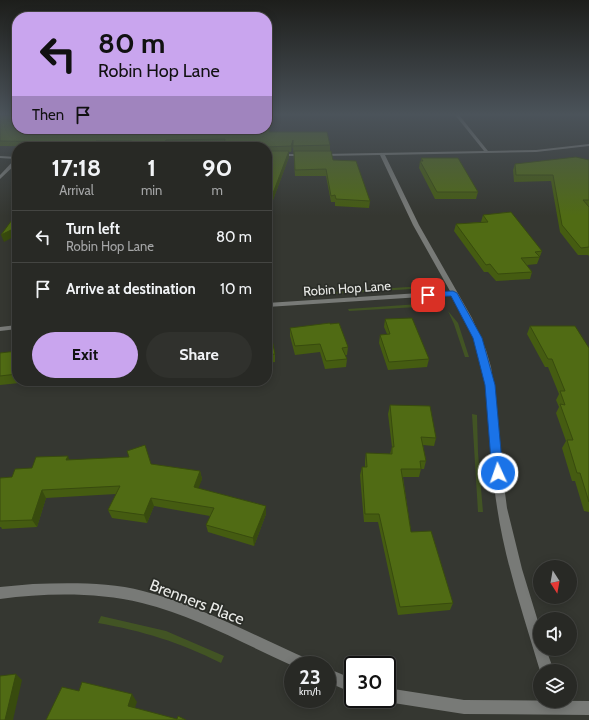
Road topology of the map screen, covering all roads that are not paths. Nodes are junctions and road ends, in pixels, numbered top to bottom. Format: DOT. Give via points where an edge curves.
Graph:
graph roads {
  1 [pos="483,149"];
  2 [pos="562,149"];
  3 [pos="486,152"];
  4 [pos="382,154"];
  5 [pos="272,155"];
  6 [pos="308,155"];
  7 [pos="315,155"];
  8 [pos="0,157"];
  9 [pos="12,158"];
  10 [pos="12,165"];
  11 [pos="0,178"];
  12 [pos="453,293"];
  13 [pos="272,305"];
  14 [pos="12,328"];
  15 [pos="0,329"];
  16 [pos="0,593"];
  17 [pos="533,626"];
  18 [pos="285,656"];
  19 [pos="396,696"];
  20 [pos="533,706"];
  21 [pos="577,707"];
  22 [pos="589,708"];
  1 -- 3 [label="street"];
  2 -- 3 [label="street"];
  3 -- 4 [label="street"];
  4 -- 7 [label="street"];
  4 -- 12 [label="street" via="410,217"];
  5 -- 6 [label="street"];
  8 -- 9 [label="street"];
  10 -- 11 [label="street"];
  12 -- 13 [label="street, Robin Hop Lane"];
  12 -- 17 [label="street" via="472,327 487,370 496,433 498,486 516,572"];
  14 -- 15 [label="street"];
  16 -- 18 [label="street, Brenners Place" via="66,590 142,597 185,612"];
  19 -- 20 [label="street" via="464,707"];
  21 -- 22 [label="street"];
}
